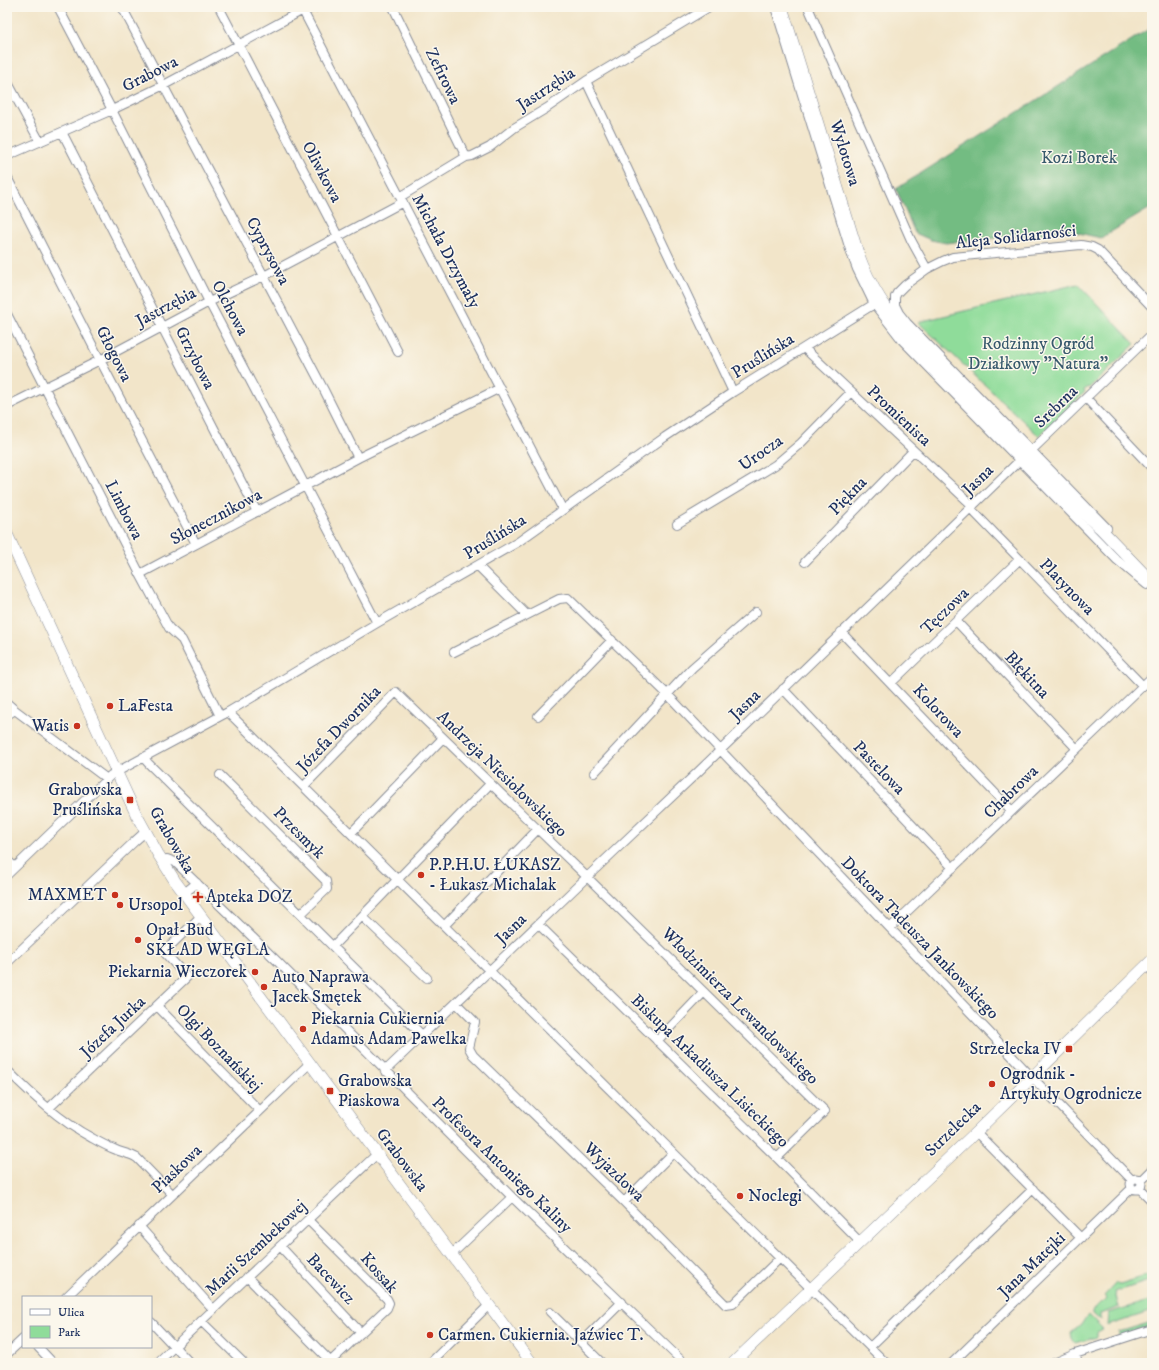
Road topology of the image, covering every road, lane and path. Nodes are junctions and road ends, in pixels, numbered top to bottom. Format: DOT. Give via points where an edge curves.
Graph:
graph roads {
  1 [pos="58,7"];
  2 [pos="122,7"];
  3 [pos="219,7"];
  4 [pos="317,7"];
  5 [pos="393,7"];
  6 [pos="710,7"];
  7 [pos="775,7"];
  8 [pos="782,7"];
  9 [pos="808,7"];
  10 [pos="302,9"];
  11 [pos="238,45"];
  12 [pos="7,81"];
  13 [pos="586,81"];
  14 [pos="164,85"];
  15 [pos="112,110"];
  16 [pos="62,132"];
  17 [pos="40,142"];
  18 [pos="7,156"];
  19 [pos="466,157"];
  20 [pos="7,177"];
  21 [pos="402,199"];
  22 [pos="338,236"];
  23 [pos="926,269"];
  24 [pos="264,276"];
  25 [pos="209,302"];
  26 [pos="879,305"];
  27 [pos="1152,307"];
  28 [pos="7,314"];
  29 [pos="162,327"];
  30 [pos="1152,334"];
  31 [pos="804,348"];
  32 [pos="398,352"];
  33 [pos="100,360"];
  34 [pos="45,387"];
  35 [pos="500,388"];
  36 [pos="733,392"];
  37 [pos="851,392"];
  38 [pos="1086,398"];
  39 [pos="7,406"];
  40 [pos="1032,450"];
  41 [pos="913,451"];
  42 [pos="358,458"];
  43 [pos="1020,460"];
  44 [pos="1152,468"];
  45 [pos="306,486"];
  46 [pos="972,507"];
  47 [pos="563,510"];
  48 [pos="257,512"];
  49 [pos="677,524"];
  50 [pos="7,534"];
  51 [pos="196,544"];
  52 [pos="1019,560"];
  53 [pos="804,562"];
  54 [pos="478,566"];
  55 [pos="140,574"];
  56 [pos="1152,574"];
  57 [pos="1150,586"];
  58 [pos="756,612"];
  59 [pos="526,614"];
  60 [pos="956,621"];
  61 [pos="377,623"];
  62 [pos="842,632"];
  63 [pos="612,640"];
  64 [pos="454,652"];
  65 [pos="1152,678"];
  66 [pos="891,683"];
  67 [pos="1143,686"];
  68 [pos="783,689"];
  69 [pos="396,692"];
  70 [pos="668,695"];
  71 [pos="7,703"];
  72 [pos="15,710"];
  73 [pos="228,712"];
  74 [pos="7,715"];
  75 [pos="220,716"];
  76 [pos="538,716"];
  77 [pos="443,738"];
  78 [pos="1077,749"];
  79 [pos="720,750"];
  80 [pos="143,757"];
  81 [pos="117,772"];
  82 [pos="594,773"];
  83 [pos="220,775"];
  84 [pos="107,779"];
  85 [pos="490,784"];
  86 [pos="304,786"];
  87 [pos="1012,811"];
  88 [pos="538,829"];
  89 [pos="145,832"];
  90 [pos="351,833"];
  91 [pos="7,860"];
  92 [pos="162,861"];
  93 [pos="15,867"];
  94 [pos="953,868"];
  95 [pos="7,875"];
  96 [pos="587,877"];
  97 [pos="399,879"];
  98 [pos="197,883"];
  99 [pos="183,894"];
  100 [pos="301,914"];
  101 [pos="362,916"];
  102 [pos="200,917"];
  103 [pos="538,924"];
  104 [pos="445,925"];
  105 [pos="890,928"];
  106 [pos="333,946"];
  107 [pos="7,963"];
  108 [pos="1150,966"];
  109 [pos="489,970"];
  110 [pos="426,978"];
  111 [pos="704,992"];
  112 [pos="456,1003"];
  113 [pos="157,1006"];
  114 [pos="422,1035"];
  115 [pos="657,1040"];
  116 [pos="309,1064"];
  117 [pos="7,1070"];
  118 [pos="385,1071"];
  119 [pos="1032,1077"];
  120 [pos="49,1108"];
  121 [pos="259,1110"];
  122 [pos="976,1132"];
  123 [pos="673,1153"];
  124 [pos="377,1154"];
  125 [pos="777,1158"];
  126 [pos="1152,1170"];
  127 [pos="1136,1184"];
  128 [pos="1032,1189"];
  129 [pos="172,1194"];
  130 [pos="512,1197"];
  131 [pos="1152,1201"];
  132 [pos="624,1202"];
  133 [pos="308,1220"];
  134 [pos="139,1226"];
  135 [pos="1081,1238"];
  136 [pos="860,1242"];
  137 [pos="280,1246"];
  138 [pos="451,1255"];
  139 [pos="780,1258"];
  140 [pos="247,1277"];
  141 [pos="811,1289"];
  142 [pos="67,1296"];
  143 [pos="622,1302"];
  144 [pos="489,1306"];
  145 [pos="213,1309"];
  146 [pos="550,1312"];
  147 [pos="201,1321"];
  148 [pos="152,1323"];
  149 [pos="1152,1329"];
  150 [pos="361,1333"];
  151 [pos="22,1340"];
  152 [pos="582,1342"];
  153 [pos="174,1347"];
  154 [pos="870,1347"];
  155 [pos="39,1348"];
  156 [pos="7,1354"];
  157 [pos="1075,1354"];
  158 [pos="53,1363"];
  159 [pos="157,1363"];
  160 [pos="190,1363"];
  161 [pos="244,1363"];
  162 [pos="330,1363"];
  163 [pos="430,1363"];
  164 [pos="532,1363"];
  165 [pos="602,1363"];
  166 [pos="684,1363"];
  167 [pos="733,1363"];
  168 [pos="886,1363"];
  169 [pos="952,1363"];
  170 [pos="1054,1363"];
  171 [pos="1078,1363"];
  1 -- 15 [label="street, Olchowa"];
  2 -- 14 [label="street, Cyprysowa"];
  3 -- 11 [label="street, Oliwkowa"];
  4 -- 10 [label="street, Grabowa"];
  5 -- 19 [label="street, Zefirowa"];
  6 -- 13 [label="street, Jastrzębia"];
  7 -- 26 [label="street, Wylotowa" via="851,253 857,269"];
  8 -- 26 [label="street, Wylotowa" via="858,253"];
  9 -- 23 [label="street, Wylotowa"];
  10 -- 11 [label="street, Grabowa"];
  10 -- 21 [label="street, Michała Drzymały"];
  11 -- 14 [label="street, Grabowa"];
  11 -- 22 [label="street, Oliwkowa"];
  12 -- 17 [label="street"];
  13 -- 19 [label="street, Jastrzębia" via="514,128 490,147"];
  13 -- 36 [label="street"];
  14 -- 15 [label="street, Grabowa"];
  14 -- 24 [label="street, Cyprysowa"];
  15 -- 16 [label="street, Grabowa"];
  15 -- 25 [label="street, Olchowa"];
  16 -- 17 [label="street, Grabowa"];
  16 -- 29 [label="street, Grzybowa"];
  17 -- 18 [label="street, Grabowa"];
  19 -- 21 [label="street, Jastrzębia"];
  20 -- 33 [label="street, Głogowa"];
  21 -- 22 [label="street, Jastrzębia"];
  21 -- 35 [label="street, Michała Drzymały"];
  22 -- 24 [label="street, Jastrzębia"];
  22 -- 32 [label="street, Oliwkowa"];
  23 -- 27 [label="street, Aleja Solidarności" via="953,257 1085,245 1098,250"];
  23 -- 40 [label="street, Aleja Solidarności" via="900,289 895,297 896,308 907,323"];
  24 -- 25 [label="street, Jastrzębia"];
  24 -- 42 [label="street, Cyprysowa"];
  25 -- 29 [label="street, Jastrzębia"];
  25 -- 45 [label="street, Olchowa"];
  26 -- 31 [label="street, Pruślińska"];
  26 -- 43 [label="street" via="902,340"];
  26 -- 57 [label="street"];
  28 -- 34 [label="street, Limbowa"];
  29 -- 33 [label="street, Jastrzębia"];
  29 -- 48 [label="street, Grzybowa"];
  30 -- 38 [label="street, Srebrna"];
  31 -- 36 [label="street, Pruślińska"];
  31 -- 37 [label="street, Promienista"];
  33 -- 34 [label="street, Jastrzębia"];
  33 -- 51 [label="street, Głogowa"];
  34 -- 39 [label="street, Jastrzębia"];
  34 -- 55 [label="street, Limbowa"];
  35 -- 42 [label="street"];
  35 -- 47 [label="street, Michała Drzymały"];
  36 -- 47 [label="street, Pruślińska" via="634,458"];
  37 -- 41 [label="street, Promienista"];
  37 -- 49 [label="street, Urocza" via="801,443 779,461"];
  38 -- 40 [label="street, Srebrna"];
  38 -- 44 [label="street"];
  40 -- 56 [label="street"];
  41 -- 46 [label="street, Promienista"];
  41 -- 53 [label="street, Piękna"];
  42 -- 45 [label="street"];
  43 -- 46 [label="street, Jasna"];
  43 -- 57 [label="street" via="1117,560"];
  45 -- 48 [label="street, Słonecznikowa"];
  45 -- 61 [label="street, Olchowa"];
  46 -- 52 [label="street, Platynowa"];
  46 -- 62 [label="street, Jasna"];
  47 -- 54 [label="street, Pruślińska"];
  48 -- 51 [label="street, Słonecznikowa"];
  50 -- 81 [label="street, Grabowska"];
  51 -- 55 [label="street, Słonecznikowa"];
  52 -- 60 [label="street, Tęczowa"];
  52 -- 67 [label="street, Platynowa"];
  54 -- 59 [label="street"];
  54 -- 61 [label="street, Pruślińska"];
  55 -- 75 [label="street, Limbowa" via="169,628 182,640"];
  58 -- 70 [label="street" via="706,655"];
  59 -- 63 [label="street, Doktora Tadeusza Jankowskiego" via="558,599 568,598"];
  59 -- 64 [label="street"];
  60 -- 66 [label="street, Tęczowa"];
  60 -- 78 [label="street, Błękitna"];
  61 -- 73 [label="street, Pruślińska"];
  62 -- 66 [label="street, Kolorowa"];
  62 -- 68 [label="street, Jasna"];
  63 -- 70 [label="street, Doktora Tadeusza Jankowskiego"];
  63 -- 76 [label="street"];
  65 -- 67 [label="street, Chabrowa"];
  66 -- 87 [label="street, Kolorowa"];
  67 -- 78 [label="street, Chabrowa"];
  68 -- 79 [label="street, Jasna"];
  68 -- 94 [label="street, Pastelowa"];
  69 -- 77 [label="street, Andrzeja Niesiołowskiego"];
  69 -- 86 [label="street, Józefa Dwornika"];
  70 -- 79 [label="street, Doktora Tadeusza Jankowskiego"];
  70 -- 82 [label="street"];
  71 -- 72 [label="street"];
  72 -- 74 [label="street"];
  72 -- 84 [label="street"];
  73 -- 75 [label="street, Pruślińska"];
  73 -- 86 [label="street"];
  75 -- 80 [label="street, Pruślińska"];
  77 -- 85 [label="street, Andrzeja Niesiołowskiego"];
  77 -- 90 [label="street"];
  78 -- 87 [label="street, Chabrowa"];
  79 -- 96 [label="street, Jasna"];
  79 -- 105 [label="street, Doktora Tadeusza Jankowskiego"];
  80 -- 81 [label="street, Pruślińska"];
  80 -- 100 [label="street"];
  81 -- 84 [label="street, Pruślińska"];
  81 -- 89 [label="street, Grabowska"];
  83 -- 100 [label="street, Przesmyk" via="326,881 327,889"];
  84 -- 93 [label="street, Pruślińska"];
  85 -- 88 [label="street, Andrzeja Niesiołowskiego"];
  85 -- 97 [label="street"];
  86 -- 90 [label="street"];
  87 -- 94 [label="street, Chabrowa"];
  88 -- 96 [label="street, Andrzeja Niesiołowskiego"];
  88 -- 104 [label="street"];
  89 -- 92 [label="street, Grabowska"];
  89 -- 107 [label="street"];
  90 -- 97 [label="street"];
  91 -- 93 [label="street"];
  92 -- 98 [label="street, Profesora Antoniego Kaliny" via="167,859 175,862"];
  92 -- 99 [label="street, Grabowska"];
  93 -- 95 [label="street, Pruślińska"];
  94 -- 105 [label="street, Chabrowa"];
  96 -- 103 [label="street, Jasna"];
  96 -- 111 [label="street, Włodzimierza Lewandowskiego"];
  97 -- 101 [label="street"];
  97 -- 104 [label="street"];
  98 -- 99 [label="street"];
  98 -- 118 [label="street, Profesora Antoniego Kaliny"];
  99 -- 102 [label="street, Grabowska"];
  100 -- 106 [label="street"];
  101 -- 106 [label="street"];
  101 -- 110 [label="street"];
  102 -- 113 [label="street, Józefa Jurka" via="164,952 187,977"];
  102 -- 116 [label="street, Grabowska"];
  103 -- 109 [label="street, Jasna"];
  103 -- 115 [label="street, Biskupa Arkadiusza Lisieckiego"];
  104 -- 109 [label="street"];
  105 -- 119 [label="street, Doktora Tadeusza Jankowskiego"];
  106 -- 114 [label="street"];
  108 -- 119 [label="street, Strzelecka"];
  109 -- 112 [label="street, Jasna"];
  109 -- 123 [label="street"];
  111 -- 115 [label="street"];
  111 -- 125 [label="street, Włodzimierza Lewandowskiego" via="825,1111"];
  112 -- 114 [label="street, Jasna"];
  112 -- 132 [label="street, Wyjazdowa" via="475,1022 469,1048 473,1055"];
  113 -- 120 [label="street, Józefa Jurka"];
  113 -- 121 [label="street, Olgi Boznańskiej"];
  114 -- 118 [label="street, Jasna"];
  115 -- 125 [label="street, Biskupa Arkadiusza Lisieckiego"];
  116 -- 121 [label="street, Piaskowa"];
  116 -- 124 [label="street, Grabowska"];
  117 -- 120 [label="street"];
  118 -- 130 [label="street, Profesora Antoniego Kaliny"];
  119 -- 122 [label="street, Strzelecka"];
  119 -- 127 [label="street, Doktora Tadeusza Jankowskiego"];
  120 -- 129 [label="street" via="90,1138 137,1158"];
  121 -- 129 [label="street, Piaskowa"];
  122 -- 128 [label="street"];
  122 -- 136 [label="street, Strzelecka"];
  123 -- 132 [label="street"];
  123 -- 139 [label="street"];
  124 -- 133 [label="street, Marii Szembekowej"];
  124 -- 138 [label="street, Grabowska"];
  125 -- 136 [label="street, Biskupa Arkadiusza Lisieckiego"];
  126 -- 127 [label="street, Jana Matejki"];
  127 -- 131 [label="street, Doktora Tadeusza Jankowskiego"];
  127 -- 135 [label="street, Jana Matejki"];
  128 -- 135 [label="street"];
  128 -- 154 [label="street"];
  129 -- 134 [label="street, Piaskowa"];
  130 -- 138 [label="street"];
  130 -- 143 [label="street, Profesora Antoniego Kaliny"];
  132 -- 139 [label="street, Wyjazdowa" via="726,1305 733,1304"];
  133 -- 137 [label="street, Marii Szembekowej"];
  133 -- 150 [label="street, Kossak" via="389,1303"];
  134 -- 142 [label="street, Piaskowa"];
  134 -- 145 [label="street"];
  135 -- 169 [label="street, Jana Matejki"];
  136 -- 141 [label="street, Strzelecka"];
  137 -- 140 [label="street, Marii Szembekowej"];
  137 -- 150 [label="street, Bacewicz"];
  138 -- 144 [label="street, Grabowska"];
  139 -- 141 [label="street"];
  140 -- 145 [label="street, Marii Szembekowej"];
  140 -- 162 [label="street"];
  141 -- 154 [label="street"];
  141 -- 167 [label="street, Strzelecka"];
  143 -- 152 [label="street"];
  143 -- 166 [label="street, Profesora Antoniego Kaliny"];
  144 -- 163 [label="street"];
  144 -- 164 [label="street, Grabowska"];
  145 -- 147 [label="street, Marii Szembekowej"];
  146 -- 152 [label="street"];
  147 -- 153 [label="street, Marii Szembekowej"];
  147 -- 161 [label="street"];
  148 -- 153 [label="street"];
  149 -- 157 [label="street"];
  150 -- 162 [label="street, Kossak"];
  151 -- 156 [label="street"];
  152 -- 165 [label="street"];
  153 -- 159 [label="street, Marii Szembekowej"];
  153 -- 160 [label="street"];
  154 -- 168 [label="street"];
  155 -- 158 [label="street"];
  157 -- 170 [label="street"];
  157 -- 171 [label="street"];
}
